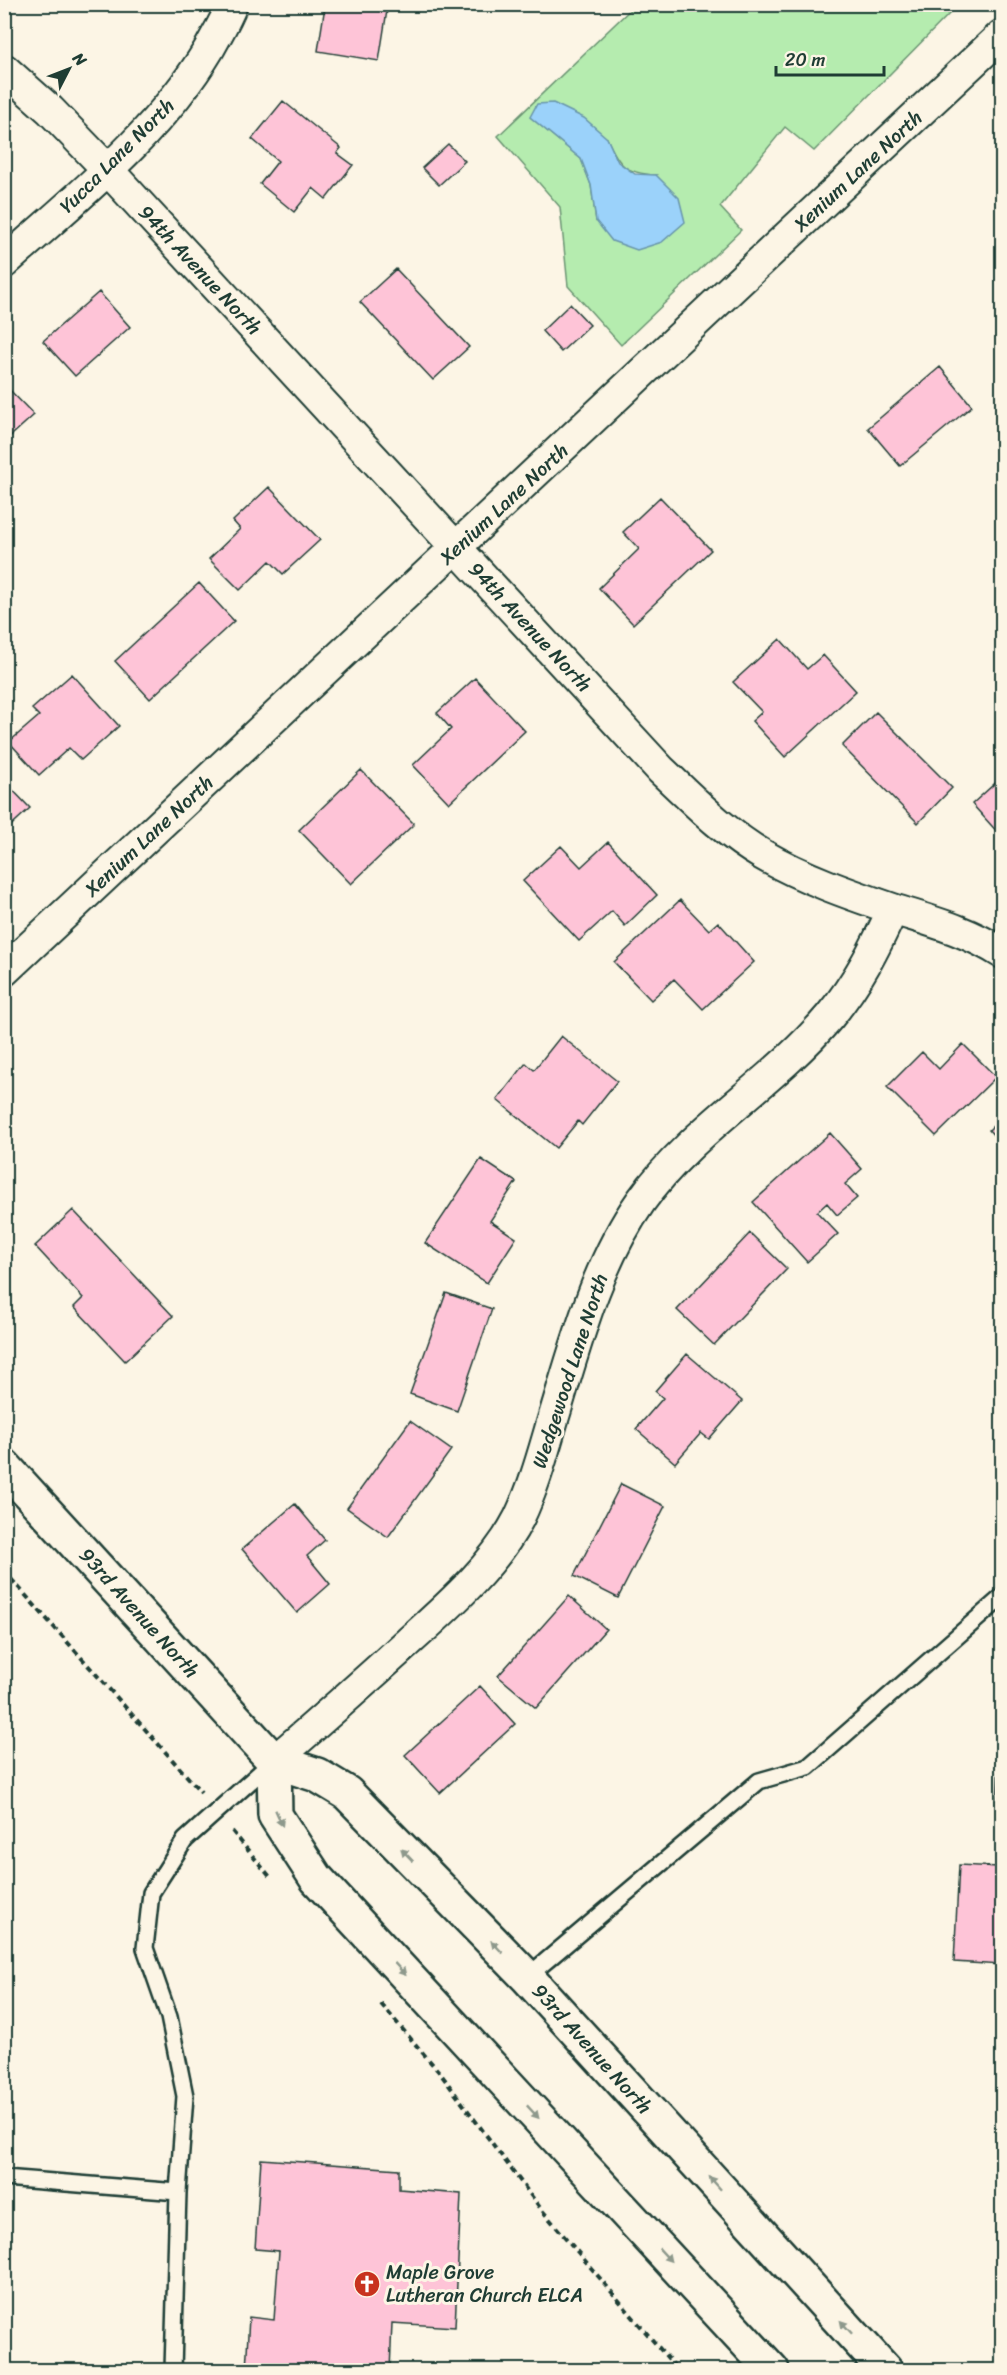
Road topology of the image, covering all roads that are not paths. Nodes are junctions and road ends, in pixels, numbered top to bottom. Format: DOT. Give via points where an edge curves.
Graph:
graph roads {
  1 [pos="232,4"];
  2 [pos="1002,35"];
  3 [pos="4,69"];
  4 [pos="107,169"];
  5 [pos="4,263"];
  6 [pos="457,548"];
  7 [pos="893,909"];
  8 [pos="1002,953"];
  9 [pos="4,971"];
  10 [pos="4,1466"];
  11 [pos="1002,1597"];
  12 [pos="274,1761"];
  13 [pos="527,1977"];
  14 [pos="4,2178"];
  15 [pos="178,2192"];
  16 [pos="173,2370"];
  17 [pos="772,2370"];
  18 [pos="885,2370"];
  1 -- 4 [label="street, Yucca Lane North" via="191,79 155,124"];
  2 -- 6 [label="street, Xenium Lane North"];
  3 -- 4 [label="street, 94th Avenue North"];
  4 -- 5 [label="street, Yucca Lane North"];
  4 -- 6 [label="street, 94th Avenue North"];
  6 -- 7 [label="street, 94th Avenue North" via="661,770 709,816 762,855"];
  6 -- 9 [label="street, Xenium Lane North"];
  7 -- 8 [label="street, 94th Avenue North" via="961,930"];
  7 -- 12 [label="street, Wedgewood Lane North" via="867,964 830,1016 688,1149 643,1198 625,1225 585,1314 538,1471 518,1519 487,1564 451,1603"];
  10 -- 12 [label="main road, 93rd Avenue North"];
  11 -- 13 [label="lane" via="808,1767 759,1781"];
  13 -- 12 [label="main road, 93rd Avenue North, one-way" via="347,1793 317,1775"];
  12 -- 15 [label="lane" via="185,1840 152,1893 145,1948 170,2017 184,2096"];
  12 -- 17 [label="main road, one-way" via="274,1815 316,1878"];
  18 -- 13 [label="main road, 93rd Avenue North, one-way"];
  14 -- 15 [label="lane"];
  15 -- 16 [label="lane"];
}
